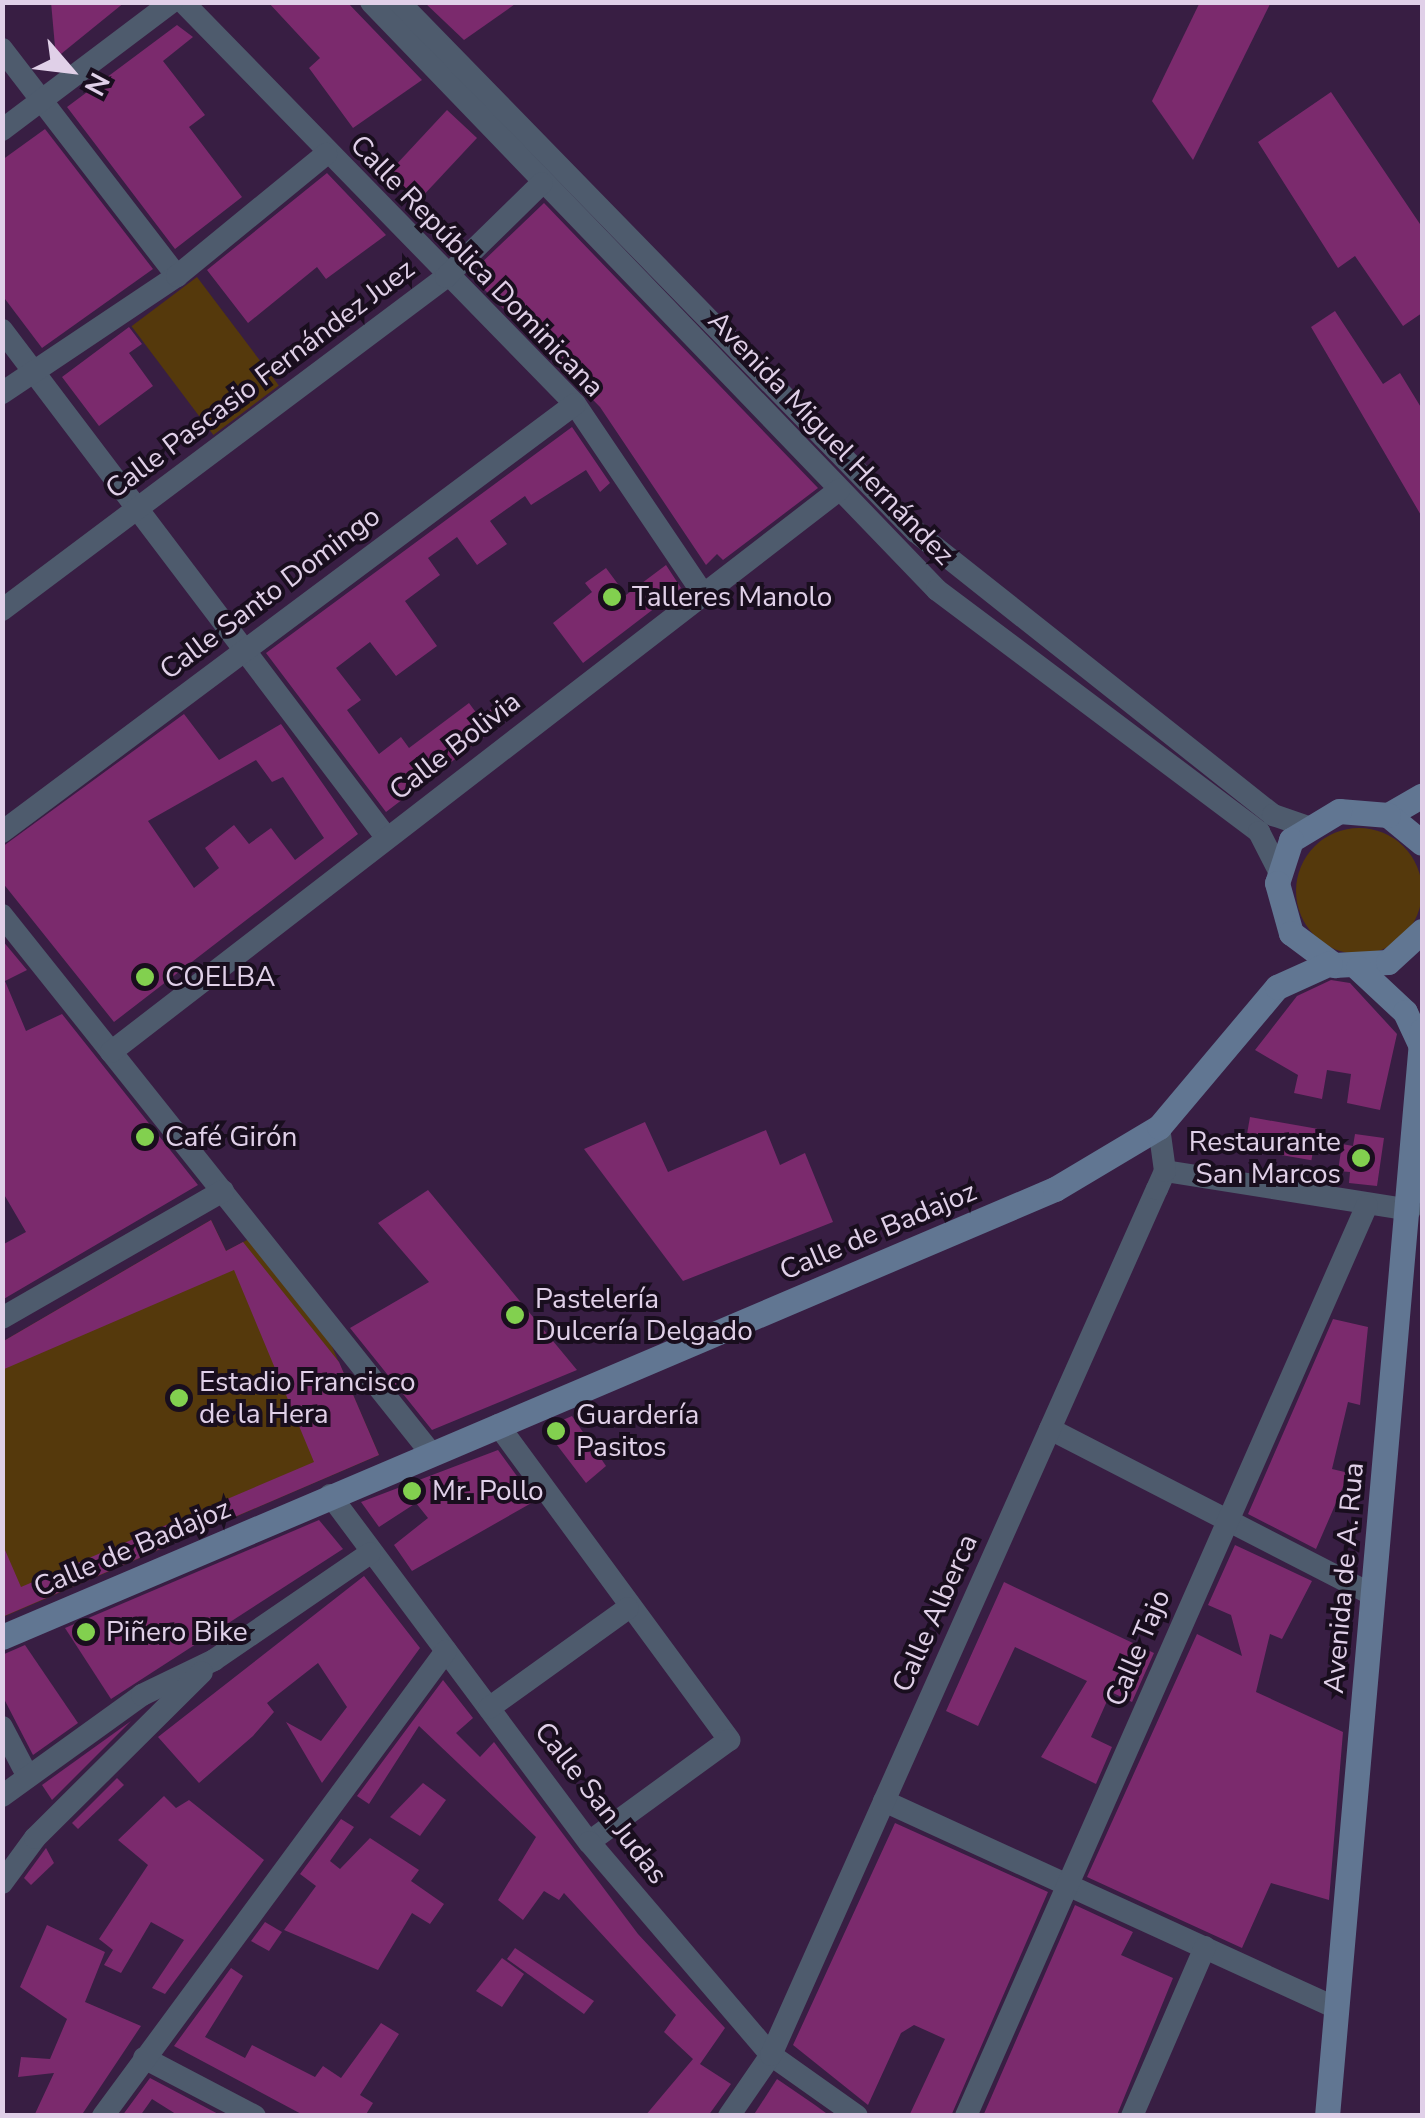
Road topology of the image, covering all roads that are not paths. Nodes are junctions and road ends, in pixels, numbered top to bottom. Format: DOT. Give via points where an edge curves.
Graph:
graph roads {
  1 [pos="172,2"];
  2 [pos="183,2"];
  3 [pos="370,2"];
  4 [pos="400,2"];
  5 [pos="2,48"];
  6 [pos="46,96"];
  7 [pos="2,130"];
  8 [pos="326,154"];
  9 [pos="542,183"];
  10 [pos="177,276"];
  11 [pos="446,276"];
  12 [pos="2,330"];
  13 [pos="35,373"];
  14 [pos="2,393"];
  15 [pos="574,404"];
  16 [pos="839,490"];
  17 [pos="137,508"];
  18 [pos="702,592"];
  19 [pos="2,610"];
  20 [pos="245,650"];
  21 [pos="1422,795"];
  22 [pos="1388,815"];
  23 [pos="1307,827"];
  24 [pos="2,832"];
  25 [pos="386,837"];
  26 [pos="1422,843"];
  27 [pos="1280,873"];
  28 [pos="2,915"];
  29 [pos="1422,932"];
  30 [pos="1291,933"];
  31 [pos="1330,963"];
  32 [pos="1358,968"];
  33 [pos="1277,987"];
  34 [pos="1422,1038"];
  35 [pos="111,1052"];
  36 [pos="1159,1128"];
  37 [pos="1165,1171"];
  38 [pos="223,1191"];
  39 [pos="1366,1205"];
  40 [pos="1410,1210"];
  41 [pos="2,1318"];
  42 [pos="498,1424"];
  43 [pos="1050,1429"];
  44 [pos="430,1452"];
  45 [pos="330,1495"];
  46 [pos="1225,1520"];
  47 [pos="370,1552"];
  48 [pos="1373,1595"];
  49 [pos="628,1608"];
  50 [pos="2,1637"];
  51 [pos="446,1651"];
  52 [pos="214,1660"];
  53 [pos="489,1708"];
  54 [pos="2,1727"];
  55 [pos="28,1778"];
  56 [pos="2,1796"];
  57 [pos="884,1801"];
  58 [pos="589,1842"];
  59 [pos="2,1883"];
  60 [pos="1068,1885"];
  61 [pos="1204,1948"];
  62 [pos="1337,2008"];
  63 [pos="771,2055"];
  64 [pos="144,2058"];
  65 [pos="103,2116"];
  66 [pos="254,2116"];
  67 [pos="729,2116"];
  68 [pos="857,2116"];
  69 [pos="966,2116"];
  70 [pos="1132,2116"];
  71 [pos="1327,2116"];
  1 -- 6 [label="street"];
  2 -- 8 [label="street, Calle República Dominicana"];
  3 -- 9 [label="street, Avenida Miguel Hernández"];
  4 -- 23 [label="street, Avenida Miguel Hernández" via="930,545 1273,815"];
  5 -- 6 [label="street"];
  6 -- 7 [label="street"];
  6 -- 10 [label="street"];
  8 -- 10 [label="street"];
  8 -- 11 [label="street, Calle República Dominicana"];
  9 -- 11 [label="street, Calle Pascasio Fernández Juez"];
  9 -- 16 [label="street, Avenida Miguel Hernández"];
  10 -- 13 [label="street"];
  11 -- 15 [label="street, Calle República Dominicana"];
  11 -- 17 [label="street, Calle Pascasio Fernández Juez"];
  12 -- 13 [label="street"];
  13 -- 14 [label="street"];
  13 -- 17 [label="street"];
  15 -- 18 [label="street, Calle República Dominicana"];
  15 -- 20 [label="street, Calle Santo Domingo"];
  16 -- 18 [label="street, Calle Bolivia"];
  16 -- 27 [label="street, Avenida Miguel Hernández" via="937,590 1260,832"];
  17 -- 19 [label="street, Calle Pascasio Fernández Juez"];
  17 -- 20 [label="street"];
  18 -- 25 [label="street, Calle Bolivia"];
  20 -- 24 [label="street, Calle Santo Domingo"];
  20 -- 25 [label="street"];
  21 -- 22 [label="street"];
  22 -- 23 [label="street" via="1339,811"];
  22 -- 26 [label="street"];
  23 -- 27 [label="street" via="1291,840"];
  25 -- 35 [label="street, Calle Bolivia"];
  27 -- 30 [label="street"];
  28 -- 35 [label="street"];
  29 -- 32 [label="street" via="1388,962"];
  30 -- 31 [label="street"];
  30 -- 33 [label="street, Calle de Badajoz"];
  31 -- 32 [label="street"];
  31 -- 33 [label="street, Calle de Badajoz"];
  32 -- 34 [label="street, Avenida de A. Rua"];
  33 -- 36 [label="street, Calle de Badajoz"];
  34 -- 40 [label="street, Avenida de A. Rua"];
  35 -- 38 [label="street"];
  36 -- 37 [label="street"];
  36 -- 42 [label="street, Calle de Badajoz" via="1054,1189"];
  37 -- 39 [label="street"];
  37 -- 43 [label="street, Calle Alberca"];
  38 -- 41 [label="street"];
  38 -- 44 [label="street"];
  39 -- 40 [label="street"];
  39 -- 46 [label="street, Calle Tajo"];
  40 -- 48 [label="street, Avenida de A. Rua"];
  42 -- 44 [label="street, Calle de Badajoz"];
  42 -- 49 [label="street"];
  43 -- 46 [label="street"];
  43 -- 57 [label="street, Calle Alberca"];
  44 -- 45 [label="street, Calle de Badajoz"];
  45 -- 47 [label="street, Calle San Judas"];
  45 -- 50 [label="street, Calle de Badajoz"];
  46 -- 48 [label="street"];
  46 -- 60 [label="street, Calle Tajo"];
  47 -- 51 [label="street, Calle San Judas"];
  47 -- 52 [label="street"];
  48 -- 62 [label="street, Avenida de A. Rua"];
  49 -- 53 [label="street"];
  49 -- 58 [label="street" via="729,1740"];
  51 -- 53 [label="street, Calle San Judas"];
  51 -- 64 [label="street"];
  52 -- 55 [label="street" via="142,1696"];
  52 -- 59 [label="street" via="35,1838"];
  53 -- 58 [label="street, Calle San Judas"];
  54 -- 55 [label="street"];
  55 -- 56 [label="street"];
  57 -- 60 [label="street"];
  57 -- 63 [label="street, Calle Alberca"];
  58 -- 63 [label="street, Calle San Judas"];
  60 -- 61 [label="street"];
  60 -- 69 [label="street, Calle Tajo"];
  61 -- 62 [label="street"];
  61 -- 70 [label="street"];
  62 -- 71 [label="street, Avenida de A. Rua"];
  63 -- 67 [label="street, Calle Alberca"];
  63 -- 68 [label="street, Calle San Judas"];
  64 -- 65 [label="street"];
  64 -- 66 [label="street"];
}
